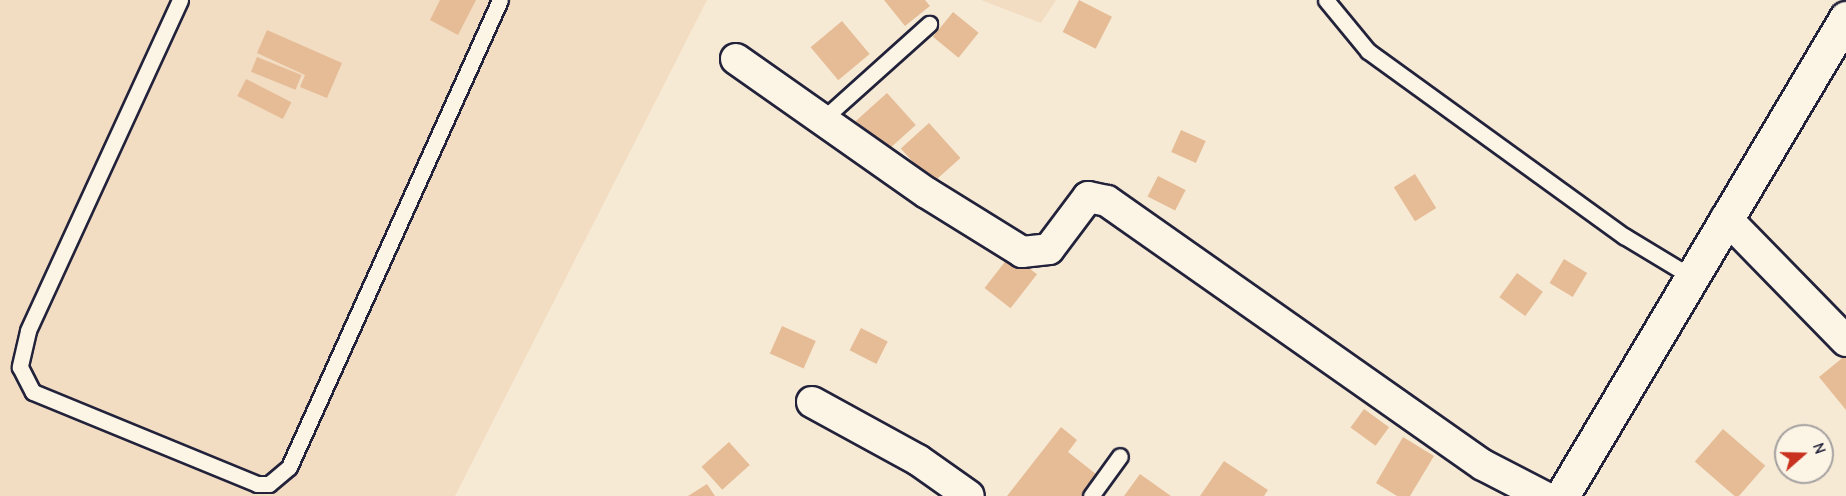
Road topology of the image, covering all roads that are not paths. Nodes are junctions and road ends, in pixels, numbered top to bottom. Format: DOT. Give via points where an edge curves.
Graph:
graph roads {
  1 [pos="180,0"];
  2 [pos="500,0"];
  3 [pos="1326,0"];
  4 [pos="1846,18"];
  5 [pos="928,24"];
  6 [pos="736,59"];
  7 [pos="822,120"];
  8 [pos="1726,218"];
  9 [pos="1692,276"];
  10 [pos="1846,341"];
  11 [pos="812,402"];
  12 [pos="1120,456"];
  13 [pos="969,496"];
  14 [pos="1091,496"];
  15 [pos="1543,496"];
  16 [pos="1562,496"];
  1 -- 2 [label="lane" via="28,331 20,367 33,392 257,484 269,484 289,467"];
  3 -- 9 [label="lane" via="1368,51 1624,236"];
  4 -- 8 [label="street"];
  5 -- 7 [label="lane"];
  6 -- 7 [label="street"];
  7 -- 15 [label="street" via="927,193 1032,255 1049,249 1088,197 1107,201 1483,465"];
  8 -- 9 [label="street"];
  8 -- 10 [label="street"];
  9 -- 16 [label="street"];
  11 -- 13 [label="street" via="918,459"];
  12 -- 14 [label="lane"];
}
